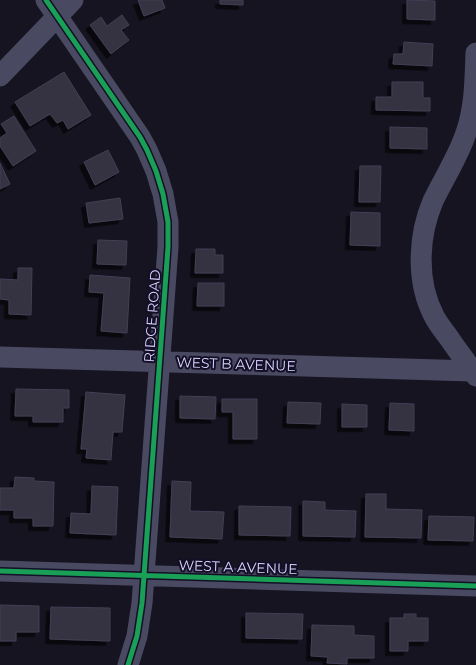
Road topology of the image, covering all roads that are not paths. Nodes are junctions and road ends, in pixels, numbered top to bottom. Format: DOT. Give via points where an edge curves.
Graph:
graph roads {
  1 [pos="73,0"];
  2 [pos="51,8"];
  3 [pos="476,53"];
  4 [pos="0,76"];
  5 [pos="0,357"];
  6 [pos="160,362"];
  7 [pos="474,373"];
  8 [pos="0,571"];
  9 [pos="144,575"];
  10 [pos="476,586"];
  11 [pos="128,665"];
  1 -- 2 [label="street"];
  2 -- 4 [label="street"];
  2 -- 6 [label="street, RIDGE ROAD" via="140,137 161,186 168,222 168,247"];
  3 -- 7 [label="street" via="472,108 466,132 454,163 433,201 422,254 426,295 434,317"];
  5 -- 6 [label="street, WEST B AVENUE"];
  6 -- 7 [label="street, WEST B AVENUE"];
  6 -- 9 [label="street, RIDGE ROAD"];
  8 -- 9 [label="street, WEST A AVENUE"];
  9 -- 10 [label="street, WEST A AVENUE"];
  9 -- 11 [label="street, RIDGE ROAD" via="137,636"];
}
